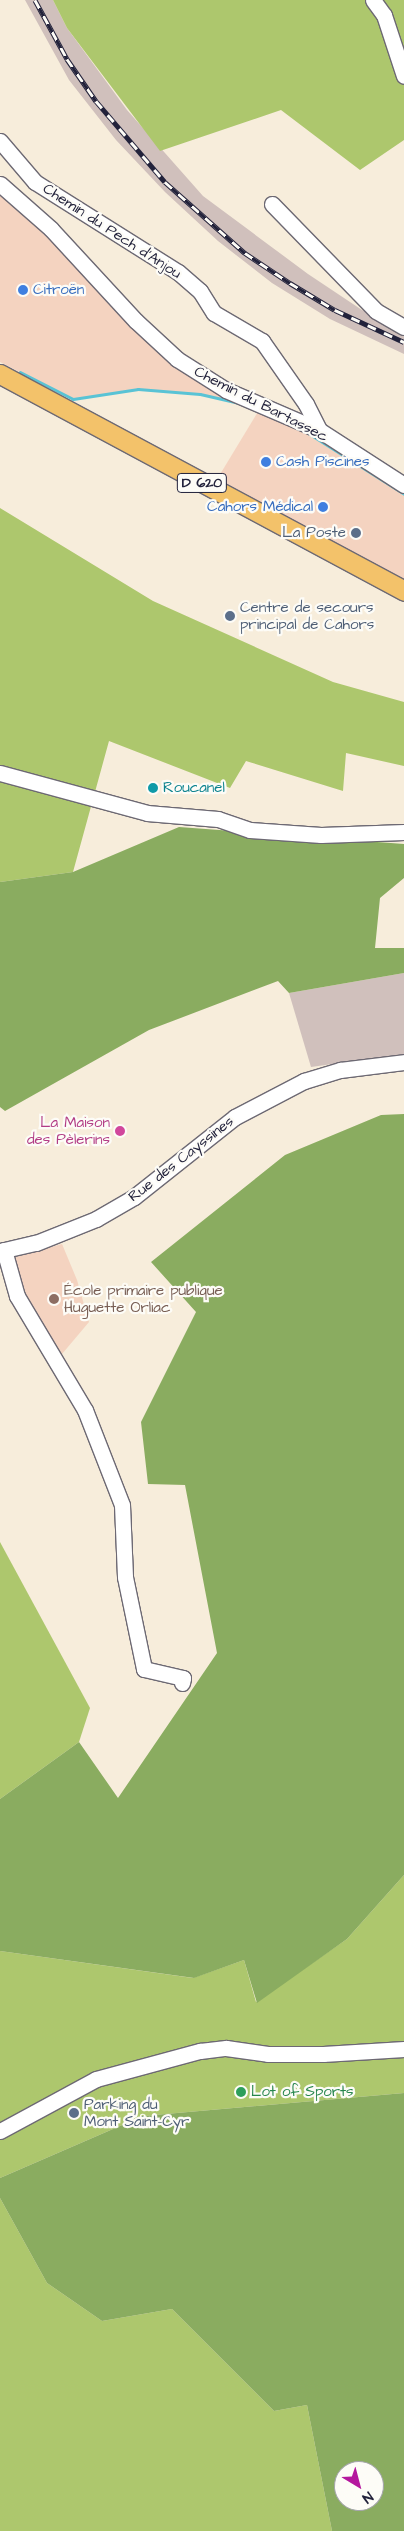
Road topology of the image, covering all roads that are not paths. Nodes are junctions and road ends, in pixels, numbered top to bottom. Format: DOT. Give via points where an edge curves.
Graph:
graph roads {
  1 [pos="373,0"];
  2 [pos="404,76"];
  3 [pos="0,141"];
  4 [pos="0,184"];
  5 [pos="272,204"];
  6 [pos="404,327"];
  7 [pos="0,374"];
  8 [pos="319,430"];
  9 [pos="404,485"];
  10 [pos="404,591"];
  11 [pos="0,773"];
  12 [pos="404,832"];
  13 [pos="398,1063"];
  14 [pos="2,1250"];
  15 [pos="182,1683"];
  16 [pos="404,2049"];
  17 [pos="0,2130"];
  1 -- 2 [label="street" via="384,15"];
  3 -- 8 [label="street, Chemin du Pech d'Anjou" via="35,182 178,272 200,291 214,313 262,340 306,404"];
  4 -- 8 [label="street, Chemin du Bartassec" via="57,234 136,321 177,359 226,390"];
  5 -- 6 [label="street" via="376,311"];
  7 -- 10 [label="main road, D 620"];
  8 -- 9 [label="street, Chemin du Bartassec"];
  11 -- 12 [label="street" via="147,813 218,819 250,830 321,835"];
  13 -- 14 [label="street, Rue des Cayssines" via="340,1070 304,1081 235,1116 134,1197 96,1219 64,1234"];
  14 -- 15 [label="street" via="17,1296 86,1410 122,1505 126,1577 144,1669 183,1678"];
  16 -- 17 [label="street" via="293,2054 216,2048 90,2082"];
}
